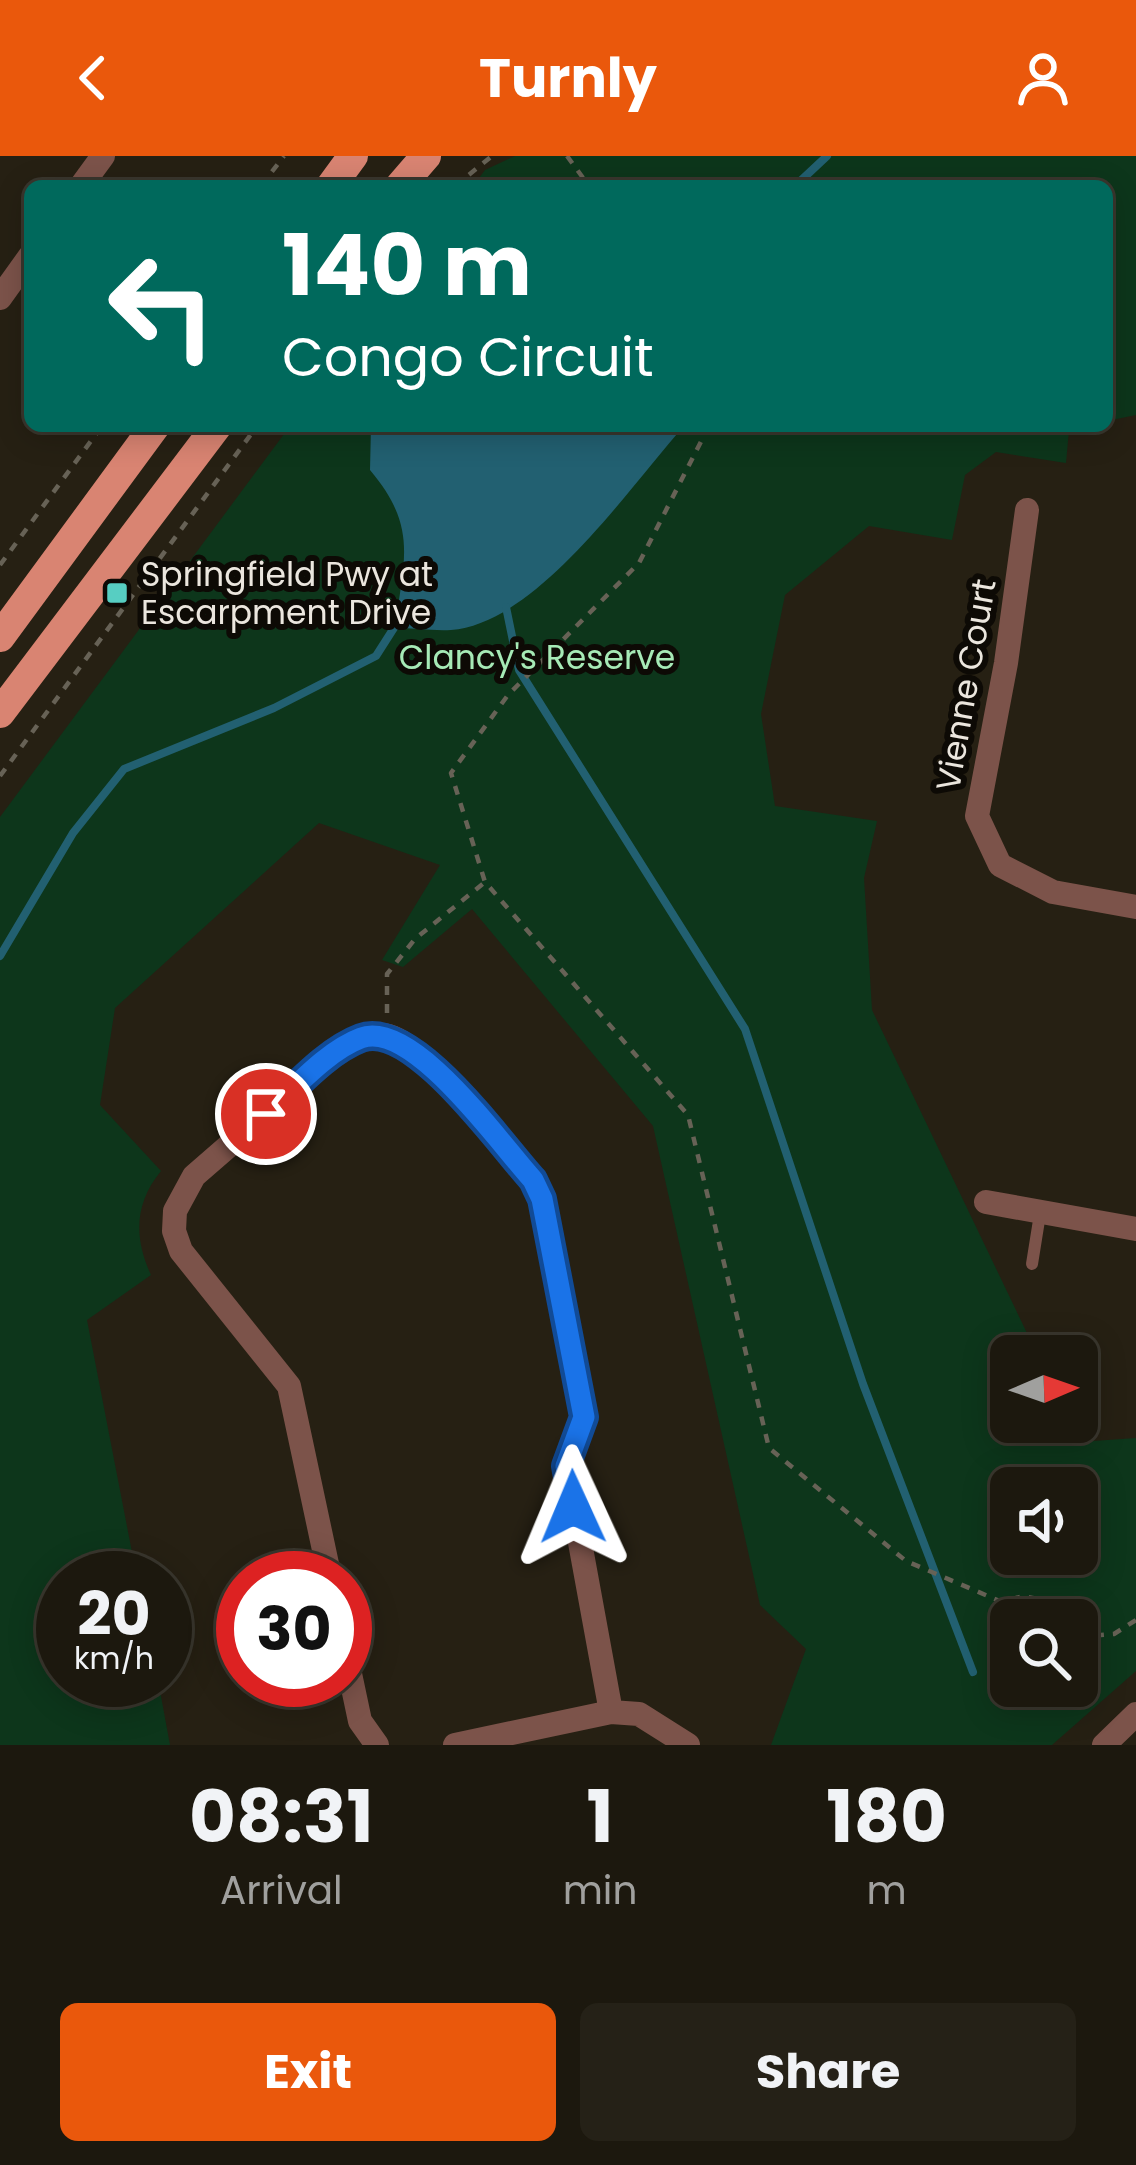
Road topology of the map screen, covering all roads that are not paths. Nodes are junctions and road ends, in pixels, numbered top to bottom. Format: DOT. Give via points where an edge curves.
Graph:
graph roads {
  1 [pos="426,156"];
  2 [pos="405,180"];
  3 [pos="24,264"];
  4 [pos="0,298"];
  5 [pos="150,432"];
  6 [pos="212,432"];
  7 [pos="1027,510"];
  8 [pos="0,637"];
  9 [pos="0,713"];
  10 [pos="1136,907"];
  11 [pos="986,1202"];
  12 [pos="1040,1214"];
  13 [pos="1136,1229"];
  14 [pos="1032,1264"];
  15 [pos="324,1551"];
  16 [pos="357,1707"];
  17 [pos="611,1712"];
  18 [pos="1136,1714"];
  19 [pos="377,1745"];
  20 [pos="455,1745"];
  21 [pos="688,1745"];
  22 [pos="1104,1745"];
  1 -- 2 [label="main road"];
  3 -- 4 [label="street"];
  5 -- 8 [label="main road"];
  6 -- 9 [label="main road"];
  7 -- 10 [label="street, Vienne Court" via="977,816 1000,865 1053,892"];
  11 -- 12 [label="street"];
  12 -- 13 [label="street"];
  12 -- 14 [label="lane"];
  15 -- 17 [label="street" via="290,1386 181,1251 175,1211 194,1176 338,1052 387,1035 416,1050 542,1199 584,1417 566,1466"];
  16 -- 19 [label="street"];
  17 -- 20 [label="street"];
  17 -- 21 [label="street" via="639,1714"];
  18 -- 22 [label="street"];
}
